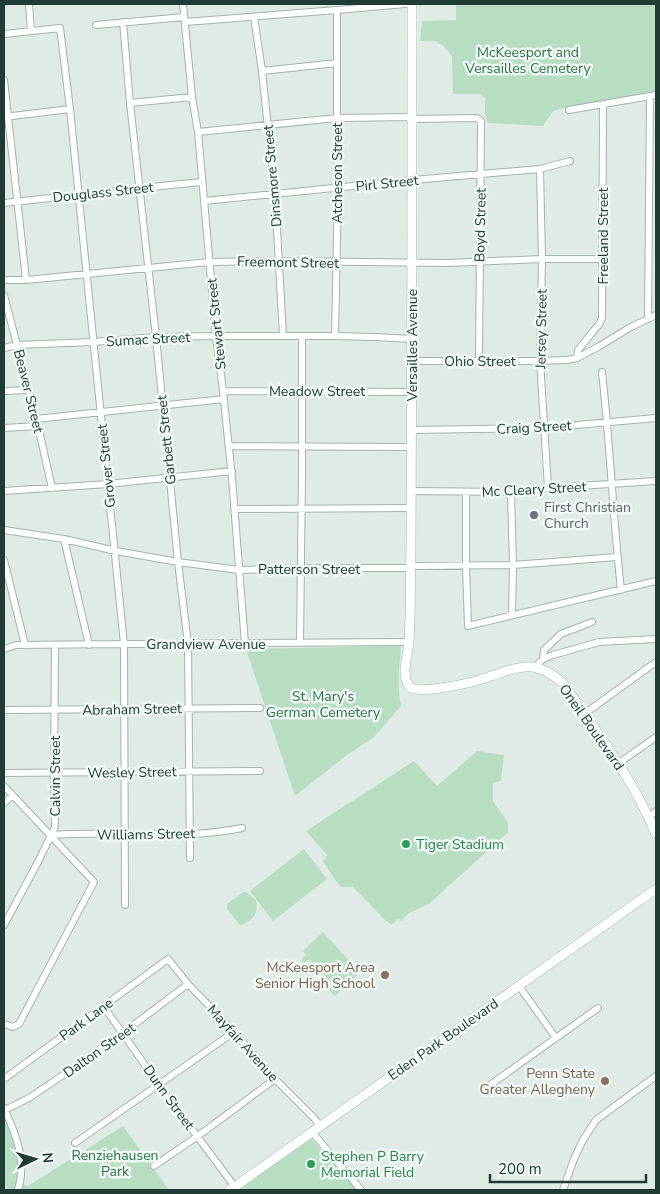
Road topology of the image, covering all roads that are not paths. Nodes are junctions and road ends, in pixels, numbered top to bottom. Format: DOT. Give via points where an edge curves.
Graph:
graph roads {
  1 [pos="29,4"];
  2 [pos="183,4"];
  3 [pos="304,4"];
  4 [pos="405,4"];
  5 [pos="412,4"];
  6 [pos="337,10"];
  7 [pos="305,12"];
  8 [pos="254,17"];
  9 [pos="184,19"];
  10 [pos="123,22"];
  11 [pos="96,25"];
  12 [pos="31,31"];
  13 [pos="4,34"];
  14 [pos="337,63"];
  15 [pos="262,71"];
  16 [pos="4,80"];
  17 [pos="653,96"];
  18 [pos="192,97"];
  19 [pos="130,103"];
  20 [pos="603,104"];
  21 [pos="70,109"];
  22 [pos="569,110"];
  23 [pos="6,117"];
  24 [pos="337,118"];
  25 [pos="412,118"];
  26 [pos="267,125"];
  27 [pos="198,132"];
  28 [pos="570,161"];
  29 [pos="540,169"];
  30 [pos="481,175"];
  31 [pos="413,180"];
  32 [pos="202,182"];
  33 [pos="338,188"];
  34 [pos="140,189"];
  35 [pos="275,194"];
  36 [pos="78,196"];
  37 [pos="204,200"];
  38 [pos="17,202"];
  39 [pos="4,203"];
  40 [pos="542,259"];
  41 [pos="603,259"];
  42 [pos="279,261"];
  43 [pos="209,262"];
  44 [pos="337,262"];
  45 [pos="480,262"];
  46 [pos="412,263"];
  47 [pos="148,267"];
  48 [pos="86,274"];
  49 [pos="4,280"];
  50 [pos="26,280"];
  51 [pos="4,296"];
  52 [pos="656,314"];
  53 [pos="648,318"];
  54 [pos="216,336"];
  55 [pos="283,336"];
  56 [pos="335,336"];
  57 [pos="156,337"];
  58 [pos="302,337"];
  59 [pos="412,339"];
  60 [pos="93,342"];
  61 [pos="17,346"];
  62 [pos="4,348"];
  63 [pos="577,358"];
  64 [pos="479,360"];
  65 [pos="412,361"];
  66 [pos="540,361"];
  67 [pos="602,372"];
  68 [pos="29,390"];
  69 [pos="4,391"];
  70 [pos="223,391"];
  71 [pos="301,391"];
  72 [pos="412,392"];
  73 [pos="224,399"];
  74 [pos="162,406"];
  75 [pos="100,411"];
  76 [pos="656,418"];
  77 [pos="36,419"];
  78 [pos="608,422"];
  79 [pos="38,426"];
  80 [pos="4,428"];
  81 [pos="543,428"];
  82 [pos="412,430"];
  83 [pos="229,446"];
  84 [pos="301,446"];
  85 [pos="411,447"];
  86 [pos="232,471"];
  87 [pos="170,477"];
  88 [pos="656,481"];
  89 [pos="108,484"];
  90 [pos="612,484"];
  91 [pos="52,488"];
  92 [pos="548,488"];
  93 [pos="4,491"];
  94 [pos="411,492"];
  95 [pos="511,492"];
  96 [pos="466,493"];
  97 [pos="235,508"];
  98 [pos="302,508"];
  99 [pos="411,508"];
  100 [pos="4,530"];
  101 [pos="64,539"];
  102 [pos="116,551"];
  103 [pos="617,557"];
  104 [pos="4,560"];
  105 [pos="178,562"];
  106 [pos="513,565"];
  107 [pos="466,566"];
  108 [pos="410,567"];
  109 [pos="301,568"];
  110 [pos="239,570"];
  111 [pos="656,581"];
  112 [pos="621,590"];
  113 [pos="512,615"];
  114 [pos="592,622"];
  115 [pos="656,640"];
  116 [pos="409,642"];
  117 [pos="300,643"];
  118 [pos="124,644"];
  119 [pos="188,644"];
  120 [pos="245,644"];
  121 [pos="55,645"];
  122 [pos="89,645"];
  123 [pos="25,646"];
  124 [pos="6,649"];
  125 [pos="4,655"];
  126 [pos="543,659"];
  127 [pos="656,662"];
  128 [pos="535,668"];
  129 [pos="189,708"];
  130 [pos="260,708"];
  131 [pos="124,709"];
  132 [pos="4,710"];
  133 [pos="54,710"];
  134 [pos="584,714"];
  135 [pos="656,736"];
  136 [pos="619,763"];
  137 [pos="189,771"];
  138 [pos="260,771"];
  139 [pos="126,772"];
  140 [pos="4,773"];
  141 [pos="54,773"];
  142 [pos="4,786"];
  143 [pos="12,796"];
  144 [pos="4,803"];
  145 [pos="653,814"];
  146 [pos="242,828"];
  147 [pos="126,834"];
  148 [pos="190,834"];
  149 [pos="656,834"];
  150 [pos="50,835"];
  151 [pos="190,858"];
  152 [pos="656,889"];
  153 [pos="125,905"];
  154 [pos="4,925"];
  155 [pos="168,959"];
  156 [pos="188,984"];
  157 [pos="519,986"];
  158 [pos="104,1007"];
  159 [pos="598,1008"];
  160 [pos="4,1024"];
  161 [pos="234,1032"];
  162 [pos="123,1033"];
  163 [pos="556,1038"];
  164 [pos="656,1076"];
  165 [pos="4,1078"];
  166 [pos="275,1079"];
  167 [pos="159,1085"];
  168 [pos="490,1085"];
  169 [pos="4,1109"];
  170 [pos="320,1126"];
  171 [pos="312,1132"];
  172 [pos="198,1136"];
  173 [pos="75,1143"];
  174 [pos="154,1166"];
  175 [pos="232,1188"];
  176 [pos="18,1190"];
  177 [pos="362,1190"];
  178 [pos="563,1190"];
  1 -- 12 [label="street"];
  2 -- 9 [label="street, Stewart Street"];
  3 -- 7 [label="street"];
  4 -- 6 [label="street"];
  5 -- 25 [label="street, Versailles Avenue"];
  6 -- 7 [label="street"];
  6 -- 14 [label="street, Atcheson Street"];
  7 -- 8 [label="street"];
  8 -- 9 [label="street"];
  8 -- 15 [label="street, Dinsmore Street"];
  9 -- 10 [label="street"];
  9 -- 18 [label="street, Stewart Street"];
  10 -- 11 [label="street"];
  10 -- 19 [label="street, Garbett Street"];
  12 -- 13 [label="street"];
  12 -- 21 [label="street, Grover Street" via="60,28"];
  14 -- 15 [label="street"];
  14 -- 24 [label="street, Atcheson Street"];
  15 -- 26 [label="street, Dinsmore Street"];
  16 -- 23 [label="street"];
  17 -- 20 [label="street"];
  17 -- 53 [label="street"];
  18 -- 19 [label="street"];
  18 -- 27 [label="street, Stewart Street"];
  19 -- 34 [label="street, Garbett Street"];
  20 -- 22 [label="street"];
  20 -- 41 [label="street, Freeland Street"];
  21 -- 23 [label="street"];
  21 -- 36 [label="street, Grover Street"];
  23 -- 38 [label="street"];
  24 -- 25 [label="street"];
  24 -- 26 [label="street"];
  24 -- 33 [label="street, Atcheson Street"];
  25 -- 30 [label="street, Boyd Street" via="477,118 481,121"];
  25 -- 31 [label="street, Versailles Avenue"];
  26 -- 27 [label="street"];
  26 -- 35 [label="street, Dinsmore Street"];
  27 -- 32 [label="street, Stewart Street"];
  28 -- 29 [label="street, Pirl Street"];
  29 -- 30 [label="street, Pirl Street"];
  29 -- 40 [label="street, Jersey Street"];
  30 -- 31 [label="street, Pirl Street"];
  30 -- 45 [label="street, Boyd Street"];
  31 -- 33 [label="street, Pirl Street"];
  31 -- 46 [label="street, Versailles Avenue"];
  32 -- 34 [label="street, Douglass Street"];
  32 -- 37 [label="street, Stewart Street"];
  33 -- 35 [label="street, Pirl Street"];
  33 -- 44 [label="street, Atcheson Street"];
  34 -- 36 [label="street, Douglass Street"];
  34 -- 47 [label="street, Garbett Street"];
  35 -- 37 [label="street, Pirl Street"];
  35 -- 42 [label="street, Dinsmore Street"];
  36 -- 38 [label="street, Douglass Street"];
  36 -- 48 [label="street, Grover Street"];
  37 -- 43 [label="street, Stewart Street"];
  38 -- 39 [label="street, Douglass Street"];
  38 -- 50 [label="street"];
  40 -- 41 [label="street, Freemont Street"];
  40 -- 45 [label="street, Freemont Street"];
  40 -- 66 [label="street, Jersey Street"];
  41 -- 63 [label="street, Freeland Street" via="602,318 578,350"];
  42 -- 43 [label="street, Freemont Street"];
  42 -- 44 [label="street, Freemont Street"];
  42 -- 55 [label="street, Dinsmore Street"];
  43 -- 47 [label="street, Freemont Street"];
  43 -- 54 [label="street, Stewart Street"];
  44 -- 46 [label="street, Freemont Street"];
  44 -- 56 [label="street, Atcheson Street"];
  45 -- 46 [label="street, Freemont Street"];
  45 -- 64 [label="street, Boyd Street"];
  46 -- 59 [label="street, Versailles Avenue"];
  47 -- 48 [label="street, Freemont Street"];
  47 -- 57 [label="street, Garbett Street"];
  48 -- 50 [label="street, Freemont Street"];
  48 -- 60 [label="street, Grover Street"];
  49 -- 50 [label="street, Freemont Street"];
  51 -- 61 [label="street, Beaver Street"];
  52 -- 53 [label="street, Ohio Street"];
  53 -- 63 [label="street, Ohio Street"];
  54 -- 55 [label="street, Sumac Street"];
  54 -- 57 [label="street, Sumac Street"];
  54 -- 70 [label="street, Stewart Street"];
  55 -- 58 [label="street, Sumac Street"];
  56 -- 58 [label="street, Sumac Street"];
  56 -- 59 [label="street, Sumac Street"];
  57 -- 60 [label="street, Sumac Street"];
  57 -- 74 [label="street, Garbett Street"];
  58 -- 71 [label="street"];
  59 -- 65 [label="street, Versailles Avenue"];
  60 -- 61 [label="street, Sumac Street"];
  60 -- 75 [label="street, Grover Street"];
  61 -- 62 [label="street, Sumac Street"];
  61 -- 68 [label="street, Beaver Street"];
  63 -- 66 [label="street, Ohio Street"];
  64 -- 65 [label="street, Ohio Street"];
  64 -- 66 [label="street, Ohio Street"];
  65 -- 72 [label="street, Versailles Avenue"];
  66 -- 81 [label="street, Jersey Street"];
  67 -- 78 [label="street"];
  68 -- 69 [label="street"];
  68 -- 77 [label="street, Beaver Street"];
  70 -- 71 [label="street, Meadow Street"];
  70 -- 73 [label="street, Stewart Street"];
  71 -- 72 [label="street, Meadow Street"];
  71 -- 84 [label="street"];
  72 -- 82 [label="street, Versailles Avenue"];
  73 -- 74 [label="street"];
  73 -- 83 [label="street, Stewart Street"];
  74 -- 75 [label="street"];
  74 -- 87 [label="street, Garbett Street"];
  75 -- 77 [label="street"];
  75 -- 89 [label="street, Grover Street"];
  76 -- 78 [label="street, Craig Street"];
  77 -- 79 [label="street, Beaver Street"];
  78 -- 81 [label="street, Craig Street"];
  78 -- 90 [label="street"];
  79 -- 80 [label="street"];
  79 -- 91 [label="street, Beaver Street"];
  81 -- 82 [label="street, Craig Street"];
  81 -- 92 [label="street, Jersey Street"];
  82 -- 85 [label="street, Versailles Avenue"];
  83 -- 84 [label="street"];
  83 -- 86 [label="street, Stewart Street"];
  84 -- 85 [label="street"];
  84 -- 98 [label="street"];
  85 -- 94 [label="street, Versailles Avenue"];
  86 -- 87 [label="street"];
  86 -- 97 [label="street, Stewart Street"];
  87 -- 89 [label="street"];
  87 -- 105 [label="street, Garbett Street"];
  88 -- 90 [label="street, Mc Cleary Street"];
  89 -- 91 [label="street"];
  89 -- 102 [label="street, Grover Street"];
  90 -- 92 [label="street, Mc Cleary Street"];
  90 -- 103 [label="street"];
  91 -- 93 [label="street"];
  92 -- 95 [label="street, Mc Cleary Street"];
  94 -- 96 [label="street, Mc Cleary Street"];
  94 -- 99 [label="street, Versailles Avenue"];
  95 -- 96 [label="street, Mc Cleary Street"];
  95 -- 106 [label="street"];
  96 -- 107 [label="street"];
  97 -- 98 [label="street"];
  97 -- 110 [label="street, Stewart Street"];
  98 -- 99 [label="street"];
  98 -- 109 [label="street"];
  99 -- 108 [label="street, Versailles Avenue"];
  100 -- 101 [label="street, Patterson Street"];
  101 -- 102 [label="street, Patterson Street"];
  101 -- 122 [label="street"];
  102 -- 105 [label="street, Patterson Street"];
  102 -- 118 [label="street, Grover Street"];
  103 -- 106 [label="street, Patterson Street"];
  103 -- 112 [label="street"];
  104 -- 123 [label="street"];
  105 -- 110 [label="street, Patterson Street"];
  105 -- 119 [label="street, Garbett Street"];
  106 -- 107 [label="street, Patterson Street"];
  106 -- 113 [label="street"];
  107 -- 108 [label="street, Patterson Street"];
  107 -- 113 [label="street" via="468,626"];
  108 -- 109 [label="street, Patterson Street"];
  108 -- 116 [label="street, Versailles Avenue"];
  109 -- 110 [label="street, Patterson Street"];
  109 -- 117 [label="street"];
  110 -- 120 [label="street, Stewart Street"];
  111 -- 112 [label="street"];
  112 -- 113 [label="street"];
  114 -- 126 [label="street" via="560,634 544,650"];
  115 -- 126 [label="street" via="599,642"];
  116 -- 117 [label="street, Grandview Avenue"];
  116 -- 128 [label="street, Versailles Avenue" via="405,675 408,686 414,690 471,682 518,668"];
  117 -- 120 [label="street, Grandview Avenue"];
  118 -- 119 [label="street, Grandview Avenue"];
  118 -- 122 [label="street, Grandview Avenue"];
  118 -- 131 [label="street, Grover Street"];
  119 -- 120 [label="street, Grandview Avenue"];
  119 -- 129 [label="street, Garbett Street"];
  121 -- 122 [label="street, Grandview Avenue"];
  121 -- 123 [label="street, Grandview Avenue"];
  121 -- 133 [label="street, Calvin Street"];
  123 -- 124 [label="street, Grandview Avenue"];
  124 -- 125 [label="street"];
  126 -- 128 [label="street"];
  127 -- 134 [label="street"];
  128 -- 134 [label="street, Oneil Boulevard" via="550,673 563,683"];
  129 -- 130 [label="street, Abraham Street"];
  129 -- 131 [label="street, Abraham Street"];
  129 -- 137 [label="street, Garbett Street"];
  131 -- 133 [label="street, Abraham Street"];
  131 -- 139 [label="street, Grover Street"];
  132 -- 133 [label="street, Abraham Street"];
  133 -- 141 [label="street, Calvin Street"];
  134 -- 136 [label="street, Oneil Boulevard"];
  135 -- 136 [label="street"];
  136 -- 145 [label="street, Oneil Boulevard"];
  137 -- 138 [label="street, Wesley Street"];
  137 -- 139 [label="street, Wesley Street"];
  137 -- 148 [label="street, Garbett Street"];
  139 -- 141 [label="street, Wesley Street"];
  139 -- 147 [label="street, Grover Street"];
  140 -- 141 [label="street, Wesley Street"];
  141 -- 150 [label="street, Calvin Street" via="55,827"];
  142 -- 143 [label="street"];
  143 -- 144 [label="street"];
  143 -- 150 [label="street"];
  145 -- 149 [label="street, Oneil Boulevard"];
  146 -- 148 [label="street, Williams Street"];
  147 -- 148 [label="street, Williams Street"];
  147 -- 150 [label="street, Williams Street"];
  147 -- 153 [label="street, Grover Street"];
  148 -- 151 [label="street, Garbett Street"];
  150 -- 154 [label="street, Calvin Street"];
  150 -- 160 [label="street" via="94,882 19,1024 12,1027"];
  152 -- 157 [label="street, Eden Park Boulevard"];
  155 -- 156 [label="street, Mayfair Avenue"];
  155 -- 158 [label="street, Park Lane"];
  156 -- 161 [label="street, Mayfair Avenue"];
  156 -- 162 [label="street, Dalton Street"];
  157 -- 163 [label="street"];
  157 -- 170 [label="street, Eden Park Boulevard"];
  158 -- 162 [label="street, Dunn Street"];
  158 -- 165 [label="street, Park Lane"];
  159 -- 163 [label="street"];
  161 -- 166 [label="street, Mayfair Avenue"];
  161 -- 167 [label="street"];
  162 -- 167 [label="street, Dunn Street"];
  162 -- 169 [label="street, Dalton Street" via="29,1098"];
  163 -- 168 [label="street"];
  164 -- 178 [label="street" via="596,1120 574,1159"];
  166 -- 170 [label="street, Mayfair Avenue"];
  166 -- 172 [label="street"];
  167 -- 172 [label="street, Dunn Street"];
  167 -- 173 [label="street"];
  169 -- 176 [label="street" via="21,1159"];
  170 -- 171 [label="street, Eden Park Boulevard"];
  171 -- 175 [label="street, Eden Park Boulevard"];
  171 -- 177 [label="street"];
  172 -- 174 [label="street"];
  172 -- 175 [label="street, Dunn Street"];
}
